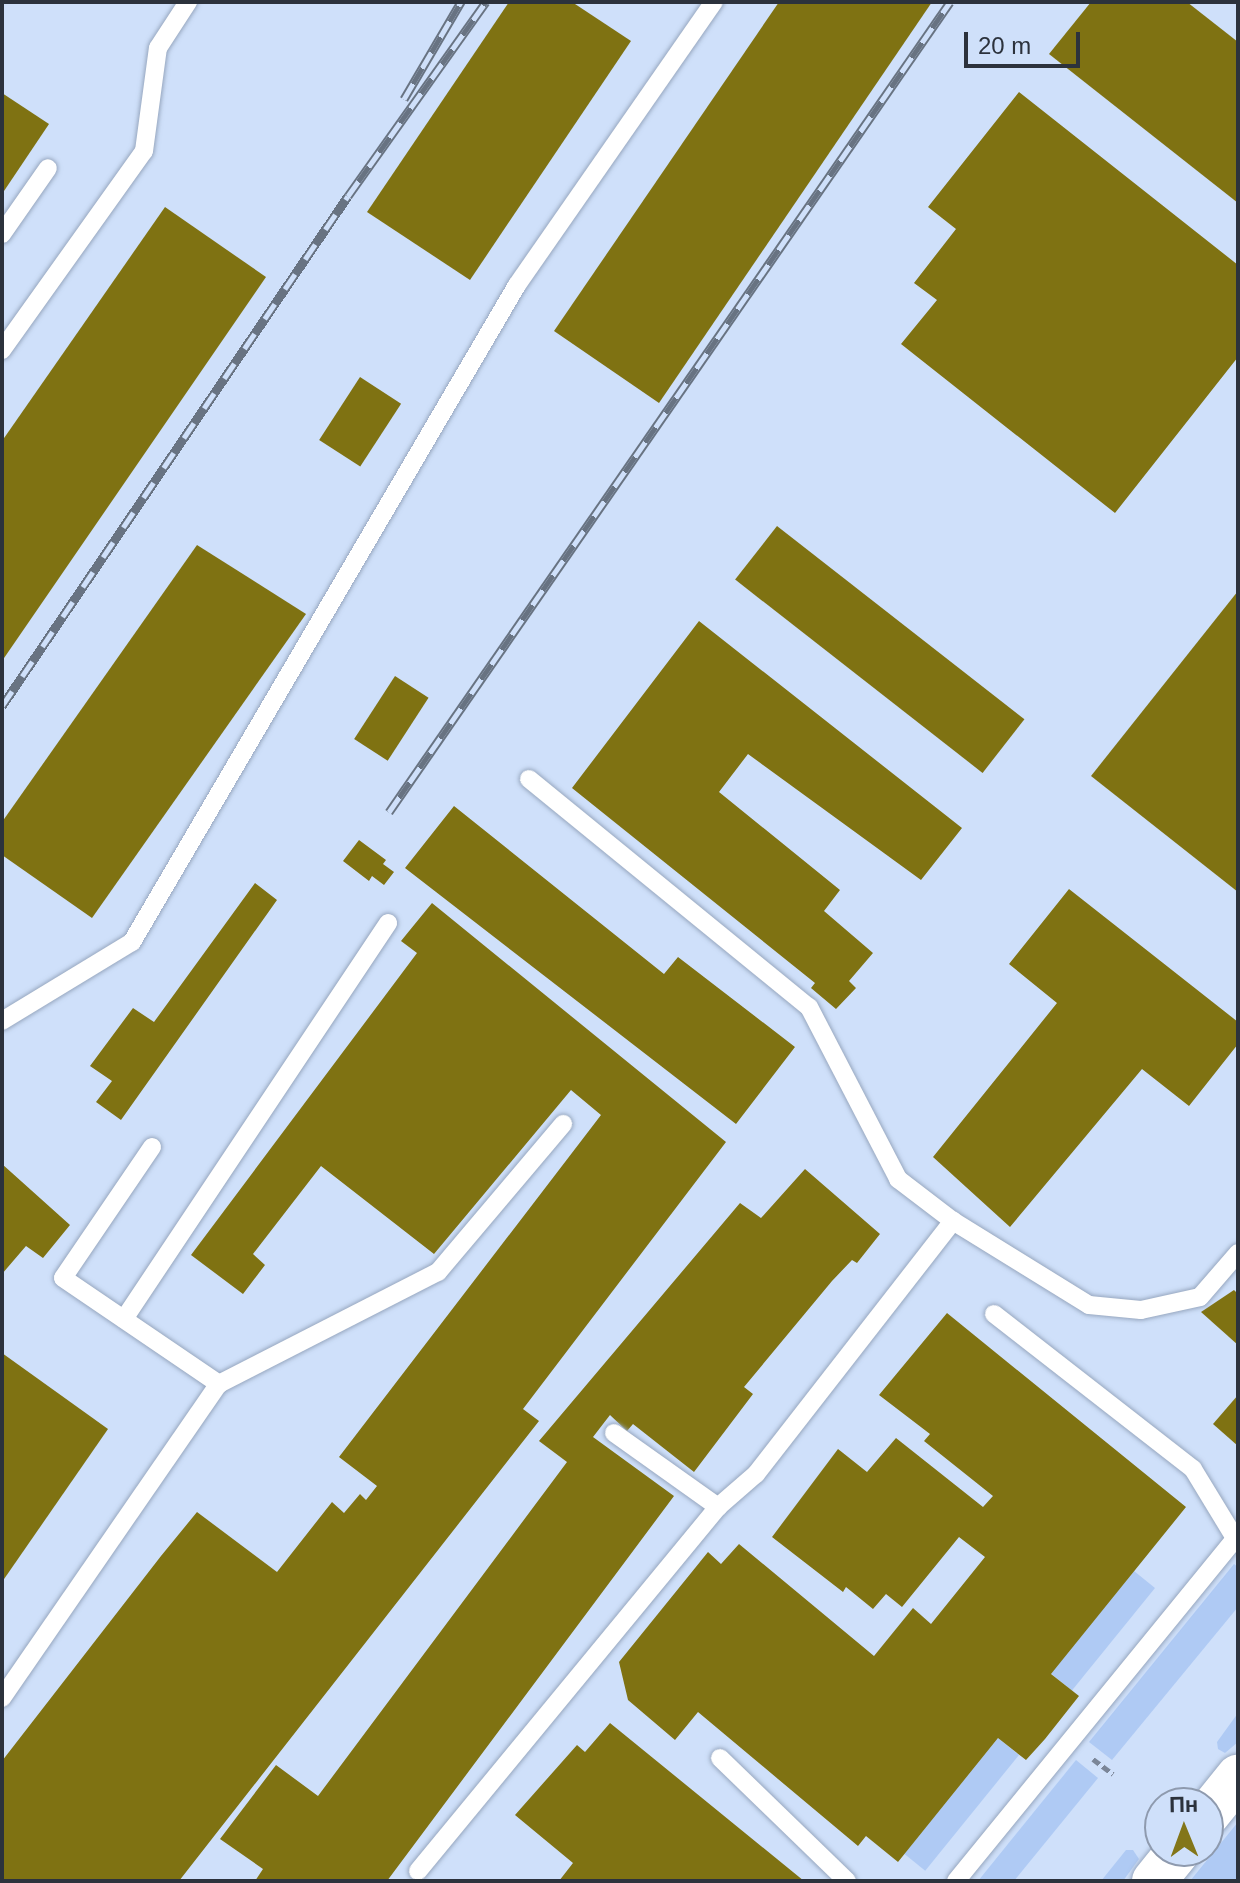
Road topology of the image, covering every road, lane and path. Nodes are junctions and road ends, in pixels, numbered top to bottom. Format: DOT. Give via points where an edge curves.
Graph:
graph roads {
  1 [pos="188,2"];
  2 [pos="714,2"];
  3 [pos="48,168"];
  4 [pos="2,234"];
  5 [pos="2,350"];
  6 [pos="529,779"];
  7 [pos="388,923"];
  8 [pos="2,1021"];
  9 [pos="563,1124"];
  10 [pos="152,1147"];
  11 [pos="953,1221"];
  12 [pos="1238,1253"];
  13 [pos="994,1314"];
  14 [pos="124,1319"];
  15 [pos="219,1384"];
  16 [pos="614,1433"];
  17 [pos="718,1507"];
  18 [pos="1236,1542"];
  19 [pos="2,1698"];
  20 [pos="720,1758"];
  21 [pos="1238,1777"];
  22 [pos="1224,1794"];
  23 [pos="418,1871"];
  24 [pos="847,1881"];
  25 [pos="956,1881"];
  1 -- 5 [label="lane" via="158,48 144,151"];
  2 -- 8 [label="lane" via="517,285 132,942"];
  3 -- 4 [label="lane"];
  6 -- 11 [label="lane" via="809,1007 898,1179"];
  7 -- 14 [label="lane"];
  9 -- 15 [label="lane" via="438,1272"];
  10 -- 14 [label="lane" via="63,1278"];
  11 -- 12 [label="lane" via="1089,1305 1141,1310 1200,1297"];
  11 -- 17 [label="lane" via="756,1474"];
  13 -- 18 [label="lane" via="1193,1469"];
  14 -- 15 [label="lane"];
  15 -- 19 [label="lane"];
  16 -- 17 [label="lane"];
  17 -- 23 [label="lane"];
  18 -- 25 [label="lane"];
  20 -- 24 [label="lane"];
  21 -- 22 [label="main road"];
}
